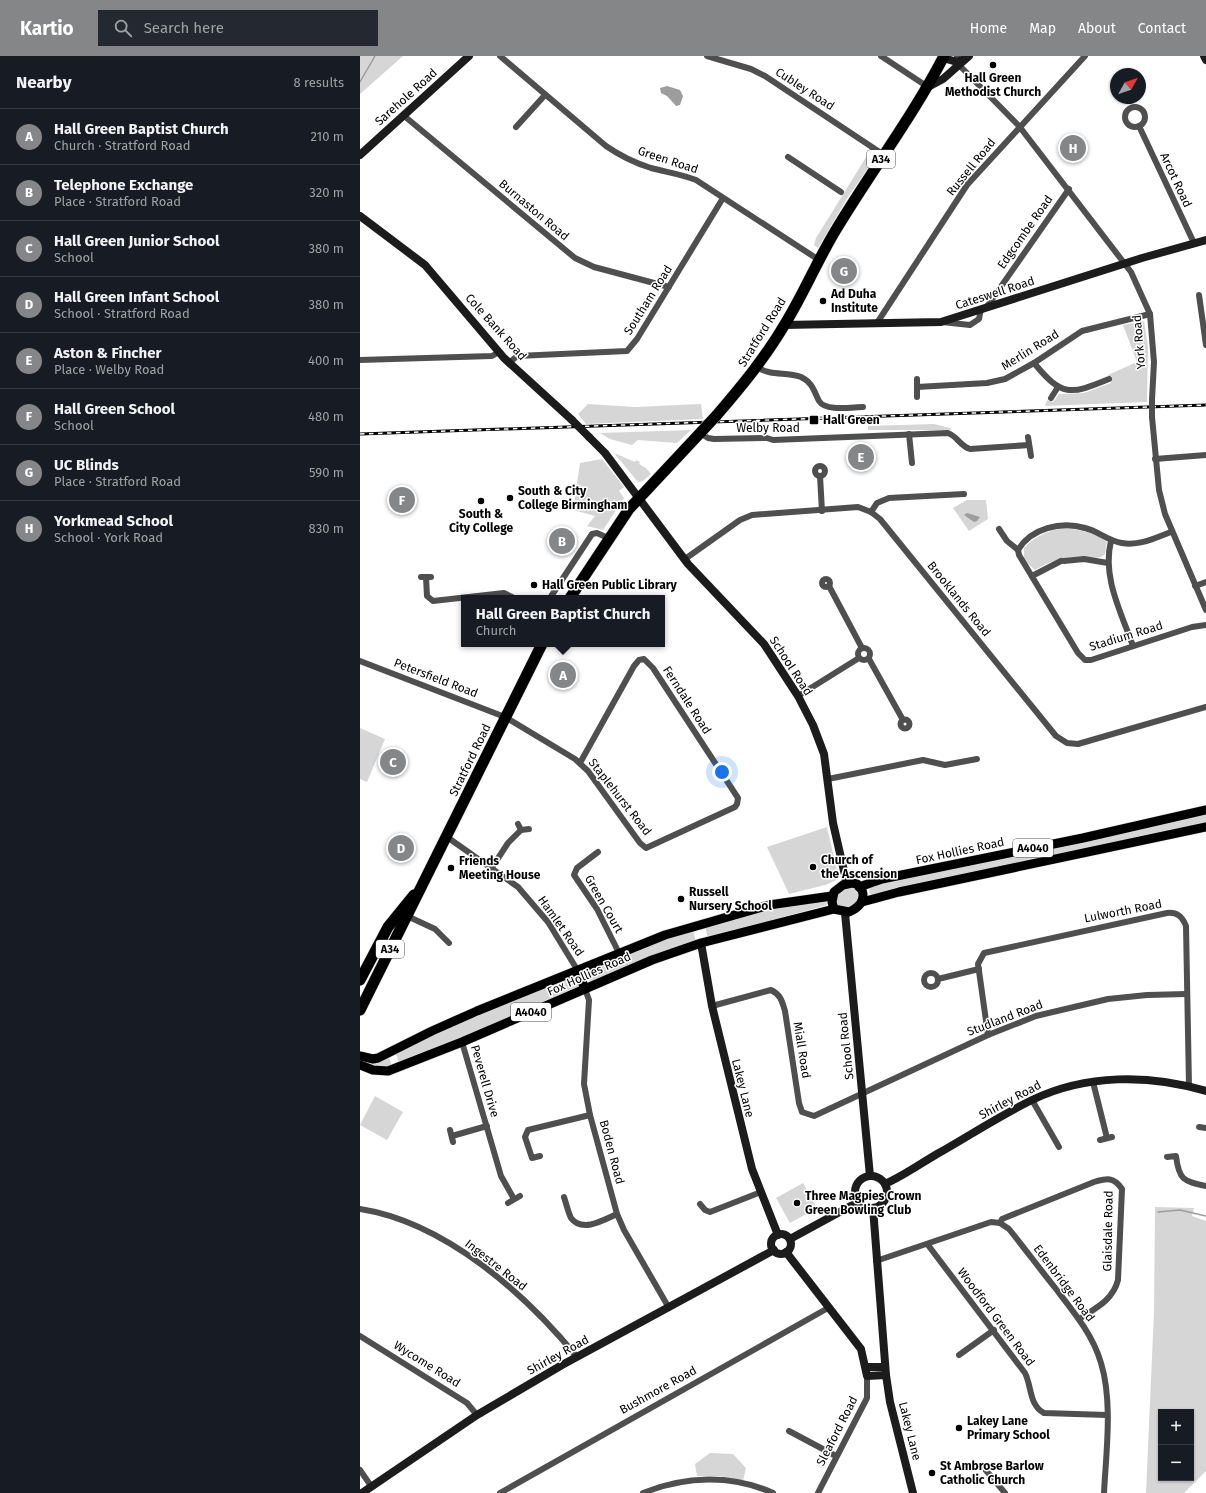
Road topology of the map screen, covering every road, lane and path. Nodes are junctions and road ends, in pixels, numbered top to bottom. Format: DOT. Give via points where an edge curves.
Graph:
graph roads {
  1 [pos="469,56"];
  2 [pos="500,56"];
  3 [pos="707,56"];
  4 [pos="881,56"];
  5 [pos="969,56"];
  6 [pos="1084,56"];
  7 [pos="1204,56"];
  8 [pos="943,57"];
  9 [pos="959,59"];
  10 [pos="1206,60"];
  11 [pos="928,87"];
  12 [pos="545,94"];
  13 [pos="403,115"];
  14 [pos="1019,126"];
  15 [pos="1139,126"];
  16 [pos="516,127"];
  17 [pos="360,155"];
  18 [pos="884,155"];
  19 [pos="788,157"];
  20 [pos="1069,190"];
  21 [pos="841,192"];
  22 [pos="723,198"];
  23 [pos="360,216"];
  24 [pos="1206,240"];
  25 [pos="1194,243"];
  26 [pos="819,260"];
  27 [pos="1125,264"];
  28 [pos="669,287"];
  29 [pos="1199,295"];
  30 [pos="984,308"];
  31 [pos="1204,308"];
  32 [pos="1150,314"];
  33 [pos="877,323"];
  34 [pos="784,325"];
  35 [pos="1206,345"];
  36 [pos="499,352"];
  37 [pos="360,360"];
  38 [pos="509,363"];
  39 [pos="1034,363"];
  40 [pos="757,367"];
  41 [pos="917,379"];
  42 [pos="1109,379"];
  43 [pos="917,387"];
  44 [pos="1058,387"];
  45 [pos="917,397"];
  46 [pos="1051,398"];
  47 [pos="864,406"];
  48 [pos="701,432"];
  49 [pos="909,434"];
  50 [pos="1028,437"];
  51 [pos="1029,445"];
  52 [pos="1206,455"];
  53 [pos="1031,456"];
  54 [pos="1155,459"];
  55 [pos="912,463"];
  56 [pos="820,476"];
  57 [pos="964,494"];
  58 [pos="954,495"];
  59 [pos="639,498"];
  60 [pos="954,503"];
  61 [pos="822,511"];
  62 [pos="871,512"];
  63 [pos="1000,529"];
  64 [pos="1172,532"];
  65 [pos="608,538"];
  66 [pos="1111,541"];
  67 [pos="1018,550"];
  68 [pos="685,559"];
  69 [pos="1108,563"];
  70 [pos="1032,576"];
  71 [pos="426,577"];
  72 [pos="1206,582"];
  73 [pos="829,586"];
  74 [pos="1195,586"];
  75 [pos="486,595"];
  76 [pos="508,595"];
  77 [pos="552,595"];
  78 [pos="572,595"];
  79 [pos="461,598"];
  80 [pos="1206,610"];
  81 [pos="1206,624"];
  82 [pos="1133,646"];
  83 [pos="540,647"];
  84 [pos="862,648"];
  85 [pos="859,658"];
  86 [pos="869,659"];
  87 [pos="360,661"];
  88 [pos="798,696"];
  89 [pos="1206,707"];
  90 [pos="505,716"];
  91 [pos="903,720"];
  92 [pos="977,759"];
  93 [pos="580,763"];
  94 [pos="828,779"];
  95 [pos="738,798"];
  96 [pos="1206,810"];
  97 [pos="1206,827"];
  98 [pos="529,829"];
  99 [pos="447,837"];
  100 [pos="598,852"];
  101 [pos="491,868"];
  102 [pos="848,884"];
  103 [pos="859,887"];
  104 [pos="832,896"];
  105 [pos="862,902"];
  106 [pos="834,909"];
  107 [pos="845,913"];
  108 [pos="403,914"];
  109 [pos="695,926"];
  110 [pos="449,943"];
  111 [pos="700,943"];
  112 [pos="619,953"];
  113 [pos="979,969"];
  114 [pos="578,971"];
  115 [pos="938,979"];
  116 [pos="360,980"];
  117 [pos="585,989"];
  118 [pos="1187,994"];
  119 [pos="712,1006"];
  120 [pos="360,1010"];
  121 [pos="988,1035"];
  122 [pos="462,1042"];
  123 [pos="391,1052"];
  124 [pos="360,1056"];
  125 [pos="360,1065"];
  126 [pos="396,1068"];
  127 [pos="1093,1082"];
  128 [pos="1189,1086"];
  129 [pos="1206,1091"];
  130 [pos="863,1093"];
  131 [pos="1032,1100"];
  132 [pos="590,1115"];
  133 [pos="487,1126"];
  134 [pos="1199,1127"];
  135 [pos="1206,1128"];
  136 [pos="451,1136"];
  137 [pos="1106,1139"];
  138 [pos="1059,1147"];
  139 [pos="540,1156"];
  140 [pos="1167,1157"];
  141 [pos="870,1176"];
  142 [pos="885,1184"];
  143 [pos="1206,1186"];
  144 [pos="761,1192"];
  145 [pos="564,1197"];
  146 [pos="514,1199"];
  147 [pos="858,1202"];
  148 [pos="700,1204"];
  149 [pos="873,1208"];
  150 [pos="360,1209"];
  151 [pos="617,1214"];
  152 [pos="1000,1223"];
  153 [pos="778,1235"];
  154 [pos="790,1239"];
  155 [pos="928,1245"];
  156 [pos="774,1250"];
  157 [pos="786,1252"];
  158 [pos="876,1261"];
  159 [pos="669,1308"];
  160 [pos="828,1308"];
  161 [pos="1079,1319"];
  162 [pos="994,1330"];
  163 [pos="360,1336"];
  164 [pos="959,1355"];
  165 [pos="577,1357"];
  166 [pos="866,1367"];
  167 [pos="885,1371"];
  168 [pos="867,1376"];
  169 [pos="477,1415"];
  170 [pos="1107,1415"];
  171 [pos="789,1431"];
  172 [pos="836,1456"];
  173 [pos="984,1468"];
  174 [pos="360,1470"];
  175 [pos="371,1486"];
  176 [pos="362,1493"];
  177 [pos="500,1493"];
  178 [pos="643,1493"];
  179 [pos="773,1493"];
  180 [pos="818,1493"];
  181 [pos="913,1493"];
  182 [pos="1005,1493"];
  183 [pos="1104,1493"];
  1 -- 13 [label="street, Sarehole Road"];
  2 -- 12 [label="street, Green Road"];
  3 -- 18 [label="street, Cubley Road" via="751,69 765,76"];
  4 -- 11 [label="street"];
  5 -- 9 [label="street"];
  6 -- 14 [label="street, Russell Road"];
  7 -- 10 [label="street"];
  8 -- 9 [label="street"];
  8 -- 11 [label="highway, Stratford Road / A34"];
  9 -- 11 [label="street" via="943,79"];
  9 -- 14 [label="street, York Road"];
  11 -- 18 [label="highway, Stratford Road / A34"];
  12 -- 16 [label="street"];
  12 -- 22 [label="street, Green Road" via="616,153 641,165 685,175"];
  13 -- 17 [label="street, Sarehole Road"];
  13 -- 28 [label="street, Burnaston Road" via="575,258 594,268"];
  14 -- 20 [label="street, York Road"];
  14 -- 33 [label="street, Russell Road" via="967,184"];
  15 -- 25 [label="street, Arcot Road"];
  18 -- 26 [label="highway, Stratford Road / A34"];
  19 -- 21 [label="street"];
  20 -- 27 [label="street, York Road"];
  20 -- 30 [label="street, Edgcombe Road"];
  22 -- 26 [label="street, Green Road"];
  22 -- 28 [label="street, Southam Road"];
  23 -- 36 [label="street, Cole Bank Road" via="424,264"];
  24 -- 25 [label="street, Cateswell Road"];
  25 -- 27 [label="street, Cateswell Road"];
  26 -- 34 [label="highway, Stratford Road / A34"];
  27 -- 30 [label="street, Cateswell Road"];
  27 -- 32 [label="street, York Road"];
  28 -- 38 [label="street, Southam Road" via="638,340 627,351 517,356"];
  29 -- 31 [label="street"];
  30 -- 33 [label="street, Cateswell Road" via="941,322"];
  31 -- 35 [label="street"];
  32 -- 39 [label="street, Merlin Road" via="1082,331"];
  32 -- 54 [label="street, York Road, bridge" via="1154,362 1152,417"];
  33 -- 34 [label="street, Cateswell Road"];
  34 -- 40 [label="highway, Stratford Road / A34"];
  36 -- 37 [label="street" via="492,356"];
  36 -- 38 [label="street, Cole Bank Road"];
  38 -- 59 [label="street, Cole Bank Road, bridge" via="589,436"];
  39 -- 43 [label="street, Merlin Road" via="1005,380"];
  39 -- 44 [label="street" via="1051,383"];
  40 -- 47 [label="street" via="770,374 790,375 807,381 826,406"];
  40 -- 48 [label="highway, Stratford Road / A34, bridge"];
  41 -- 43 [label="street"];
  42 -- 44 [label="street" via="1079,390"];
  43 -- 45 [label="street"];
  44 -- 46 [label="street"];
  48 -- 49 [label="street, Welby Road" via="714,439 773,440"];
  48 -- 59 [label="highway, Stratford Road / A34"];
  49 -- 51 [label="street, Welby Road" via="948,433 962,446 970,449"];
  49 -- 55 [label="street"];
  50 -- 51 [label="street"];
  51 -- 53 [label="street"];
  52 -- 54 [label="street"];
  54 -- 64 [label="street, York Road" via="1159,490"];
  56 -- 61 [label="street"];
  57 -- 58 [label="street"];
  58 -- 60 [label="street"];
  58 -- 62 [label="street" via="889,498 877,503"];
  59 -- 65 [label="highway, Stratford Road / A34"];
  59 -- 68 [label="street, School Road"];
  61 -- 62 [label="street" via="858,507"];
  61 -- 68 [label="street" via="752,515 740,520"];
  62 -- 89 [label="street, Brooklands Road" via="880,519 1061,740 1078,744"];
  63 -- 67 [label="street, Stadium Road"];
  64 -- 66 [label="street" via="1138,544"];
  64 -- 74 [label="street, York Road"];
  65 -- 77 [label="street" via="597,533 592,534"];
  65 -- 78 [label="highway, Stratford Road / A34"];
  66 -- 67 [label="street" via="1085,528 1052,526 1029,538"];
  66 -- 69 [label="street"];
  67 -- 70 [label="street, Stadium Road"];
  68 -- 88 [label="street, School Road" via="764,644"];
  69 -- 70 [label="street" via="1084,559 1062,561"];
  69 -- 82 [label="street" via="1111,582"];
  70 -- 82 [label="street, Stadium Road" via="1081,658 1091,660"];
  71 -- 79 [label="street" via="427,596 433,601"];
  72 -- 74 [label="street"];
  73 -- 84 [label="street"];
  74 -- 80 [label="street, York Road"];
  75 -- 76 [label="street"];
  81 -- 82 [label="street, Stadium Road"];
  83 -- 90 [label="highway, Stratford Road / A34"];
  84 -- 85 [label="street" via="858,652"];
  84 -- 86 [label="street" via="870,651"];
  85 -- 86 [label="street"];
  85 -- 88 [label="street"];
  86 -- 91 [label="street"];
  87 -- 90 [label="street, Petersfield Road"];
  88 -- 94 [label="street, School Road" via="824,754"];
  90 -- 93 [label="street, Staplehurst Road"];
  90 -- 99 [label="highway, Stratford Road / A34"];
  92 -- 94 [label="street" via="945,765 923,760"];
  93 -- 95 [label="street, Staplehurst Road" via="646,848 735,807"];
  93 -- 95 [label="street, Ferndale Road" via="634,666 639,660 644,659 653,668"];
  94 -- 102 [label="street, School Road" via="833,823"];
  96 -- 103 [label="main road, Fox Hollies Road / A4040" via="1083,838 882,878"];
  97 -- 105 [label="main road, A4040"];
  98 -- 101 [label="street" via="520,827"];
  99 -- 101 [label="street, Hamlet Road"];
  99 -- 108 [label="highway, Stratford Road / A34" via="421,887"];
  100 -- 112 [label="street, Green Court" via="577,868 574,875 597,909"];
  101 -- 114 [label="street, Hamlet Road" via="518,887 538,909"];
  102 -- 103 [label="main road"];
  102 -- 104 [label="main road" via="839,888"];
  103 -- 105 [label="main road" via="863,893"];
  104 -- 106 [label="main road"];
  104 -- 109 [label="main road, Fox Hollies Road / A4040" via="769,905"];
  105 -- 107 [label="main road" via="854,910"];
  106 -- 107 [label="main road"];
  106 -- 111 [label="main road, Fox Hollies Road / A4040"];
  107 -- 130 [label="street, School Road"];
  108 -- 110 [label="street" via="435,929"];
  108 -- 116 [label="highway, Stratford Road / A34" via="388,927"];
  108 -- 120 [label="highway, Stratford Road / A34"];
  109 -- 111 [label="main road"];
  109 -- 112 [label="main road, Fox Hollies Road / A4040"];
  111 -- 117 [label="main road, Fox Hollies Road / A4040" via="652,960"];
  111 -- 119 [label="street, Lakey Lane"];
  112 -- 114 [label="main road, Fox Hollies Road / A4040"];
  113 -- 115 [label="street"];
  113 -- 118 [label="street, Lulworth Road" via="981,956 987,951 1172,912 1181,917 1186,926"];
  113 -- 121 [label="street"];
  114 -- 117 [label="main road"];
  114 -- 123 [label="main road, Fox Hollies Road / A4040" via="432,1031"];
  117 -- 122 [label="main road, Fox Hollies Road / A4040"];
  117 -- 132 [label="street, Boden Road" via="589,1000 584,1084"];
  118 -- 121 [label="street, Studland Road" via="1108,999 1036,1016"];
  118 -- 128 [label="street, Lulworth Road"];
  119 -- 130 [label="street, Miall Road" via="771,990 778,993 785,1011 799,1103 802,1112 808,1116 814,1116"];
  119 -- 144 [label="street, Lakey Lane" via="752,1169"];
  121 -- 130 [label="street, Studland Road"];
  122 -- 126 [label="main road, Fox Hollies Road / A4040"];
  122 -- 133 [label="street, Peverell Drive"];
  123 -- 124 [label="main road, Fox Hollies Road / A4040" via="373,1059"];
  123 -- 126 [label="main road"];
  125 -- 126 [label="main road, Fox Hollies Road / A4040" via="380,1071"];
  127 -- 128 [label="street, Shirley Road" via="1145,1079"];
  127 -- 131 [label="street, Shirley Road"];
  127 -- 137 [label="street"];
  128 -- 129 [label="street, Shirley Road"];
  130 -- 141 [label="street, School Road"];
  131 -- 138 [label="street"];
  131 -- 142 [label="street, Shirley Road"];
  132 -- 139 [label="street" via="528,1130 525,1137 532,1158"];
  132 -- 151 [label="street, Boden Road"];
  133 -- 136 [label="street, Peverell Drive"];
  133 -- 146 [label="street, Peverell Drive" via="501,1176"];
  134 -- 135 [label="street"];
  140 -- 143 [label="street" via="1176,1156 1180,1175 1185,1180"];
  141 -- 142 [label="street"];
  141 -- 147 [label="street" via="856,1185 855,1194"];
  142 -- 149 [label="street" via="887,1192 884,1201"];
  144 -- 148 [label="street" via="710,1212"];
  144 -- 153 [label="street, Lakey Lane"];
  145 -- 151 [label="street" via="570,1216 580,1224 587,1226"];
  147 -- 149 [label="street"];
  147 -- 154 [label="street"];
  149 -- 158 [label="street"];
  150 -- 165 [label="street, Ingestre Road" via="419,1228 482,1264 521,1297"];
  151 -- 159 [label="street, Boden Road"];
  152 -- 155 [label="street" via="991,1222"];
  152 -- 161 [label="street, Edenbridge Road" via="1009,1228"];
  152 -- 161 [label="street, Glaisdale Road" via="1002,1219 1100,1180 1107,1178 1118,1183 1122,1189 1116,1289 1110,1298"];
  153 -- 154 [label="street" via="783,1234"];
  153 -- 156 [label="street" via="772,1241"];
  154 -- 157 [label="street" via="790,1248"];
  155 -- 158 [label="street"];
  155 -- 162 [label="street, Woodford Green Road"];
  156 -- 157 [label="street" via="781,1254"];
  156 -- 159 [label="street, Shirley Road"];
  157 -- 160 [label="street"];
  158 -- 167 [label="street"];
  159 -- 165 [label="street, Shirley Road"];
  160 -- 166 [label="street" via="861,1349"];
  160 -- 177 [label="street, Bushmore Road"];
  161 -- 170 [label="street, Edenbridge Road" via="1095,1345 1101,1363 1106,1386"];
  162 -- 164 [label="street"];
  162 -- 170 [label="street, Woodford Green Road" via="1030,1382 1033,1402 1037,1409 1044,1413"];
  163 -- 169 [label="street, Wycome Road" via="467,1403"];
  165 -- 169 [label="street, Shirley Road"];
  166 -- 167 [label="street"];
  166 -- 168 [label="street"];
  167 -- 168 [label="street"];
  167 -- 181 [label="street, Lakey Lane" via="890,1402"];
  168 -- 172 [label="street, Sleaford Road" via="867,1398"];
  169 -- 175 [label="street, Shirley Road"];
  170 -- 183 [label="street, Edenbridge Road"];
  171 -- 172 [label="street"];
  172 -- 180 [label="street, Sleaford Road"];
  173 -- 182 [label="street"];
  174 -- 175 [label="street"];
  175 -- 176 [label="street, Shirley Road"];
  178 -- 179 [label="street" via="678,1482 696,1480 732,1481"];
}
